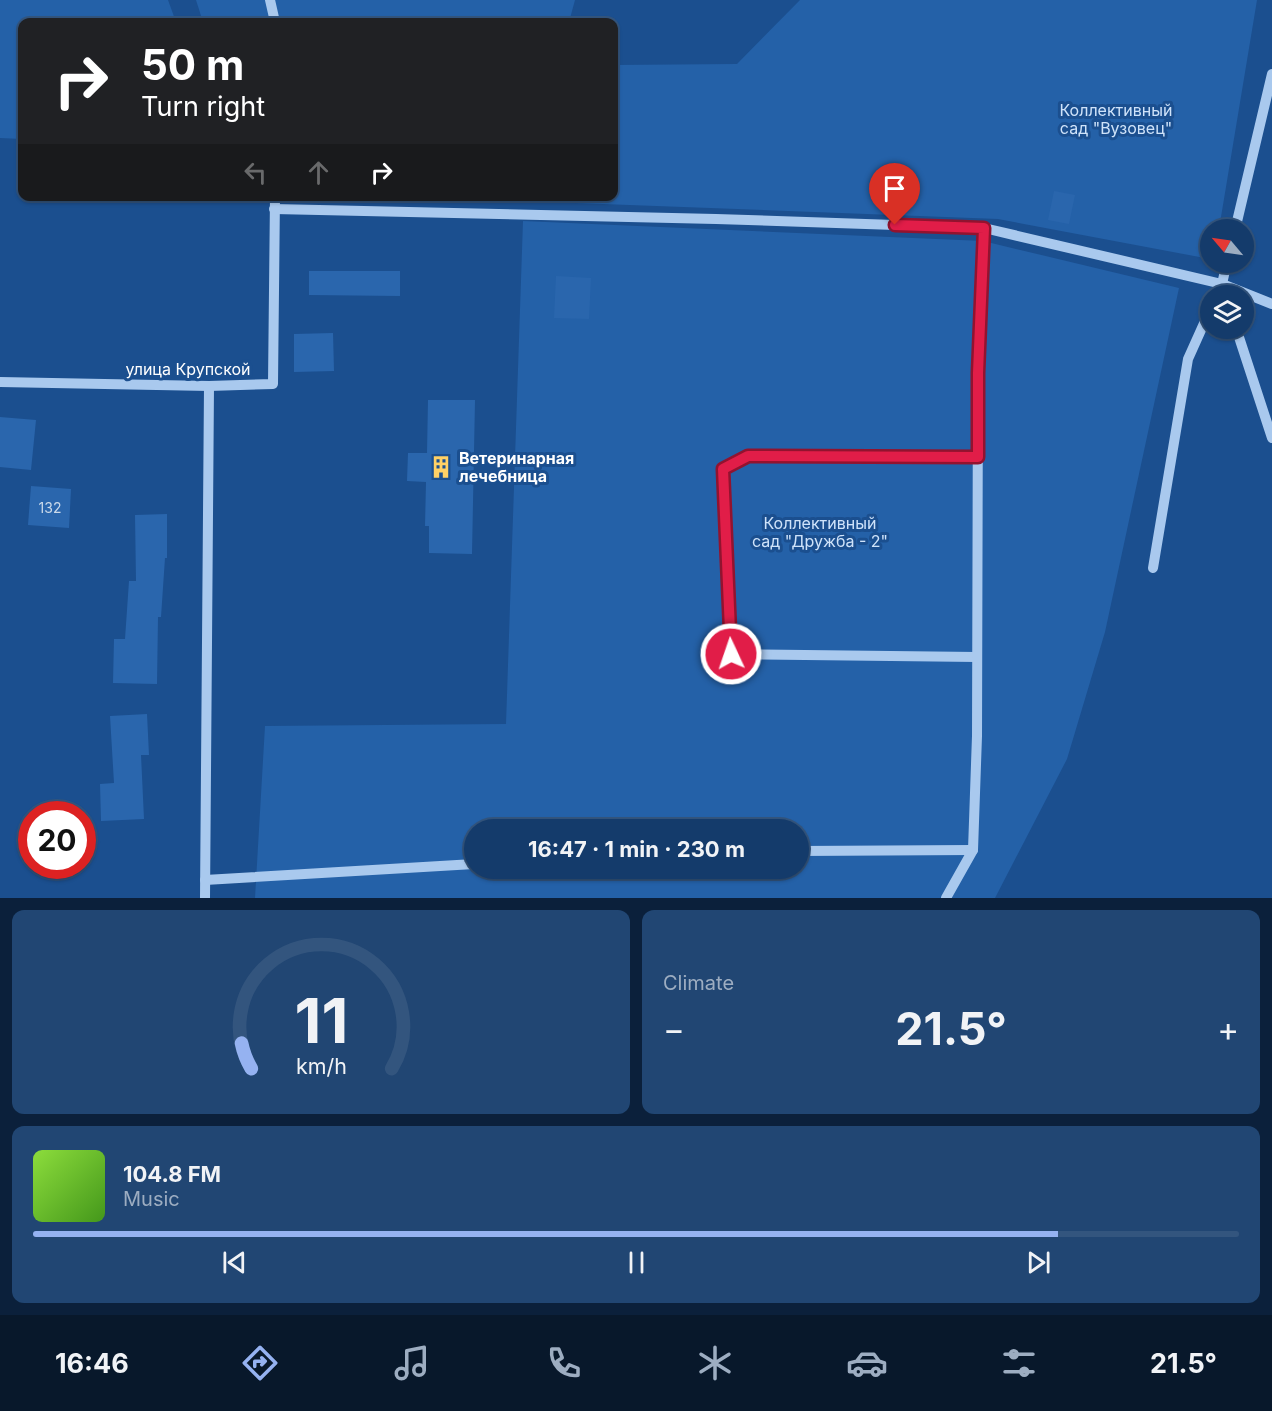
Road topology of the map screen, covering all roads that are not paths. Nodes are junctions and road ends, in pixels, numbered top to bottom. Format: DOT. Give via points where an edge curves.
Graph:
graph roads {
  1 [pos="270,0"];
  2 [pos="274,18"];
  3 [pos="1272,74"];
  4 [pos="275,201"];
  5 [pos="274,209"];
  6 [pos="1238,219"];
  7 [pos="984,228"];
  8 [pos="1205,285"];
  9 [pos="1254,298"];
  10 [pos="1272,303"];
  11 [pos="1200,332"];
  12 [pos="1240,339"];
  13 [pos="0,382"];
  14 [pos="208,386"];
  15 [pos="1272,438"];
  16 [pos="978,457"];
  17 [pos="1153,568"];
  18 [pos="977,657"];
  19 [pos="973,850"];
  20 [pos="809,852"];
  21 [pos="464,865"];
  22 [pos="205,880"];
  23 [pos="205,898"];
  24 [pos="946,898"];
  1 -- 2 [label="street"];
  3 -- 6 [label="street"];
  4 -- 5 [label="street"];
  5 -- 7 [label="street"];
  5 -- 14 [label="street, улица Крупской" via="273,384"];
  7 -- 8 [label="street"];
  7 -- 16 [label="street"];
  9 -- 10 [label="street"];
  11 -- 17 [label="street" via="1188,359"];
  12 -- 15 [label="street"];
  13 -- 14 [label="street, улица Крупской"];
  14 -- 22 [label="street"];
  16 -- 18 [label="street"];
  16 -- 18 [label="street" via="748,456 723,469 731,654"];
  18 -- 19 [label="street"];
  19 -- 20 [label="street"];
  19 -- 24 [label="street"];
  21 -- 22 [label="street"];
  22 -- 23 [label="street"];
}
